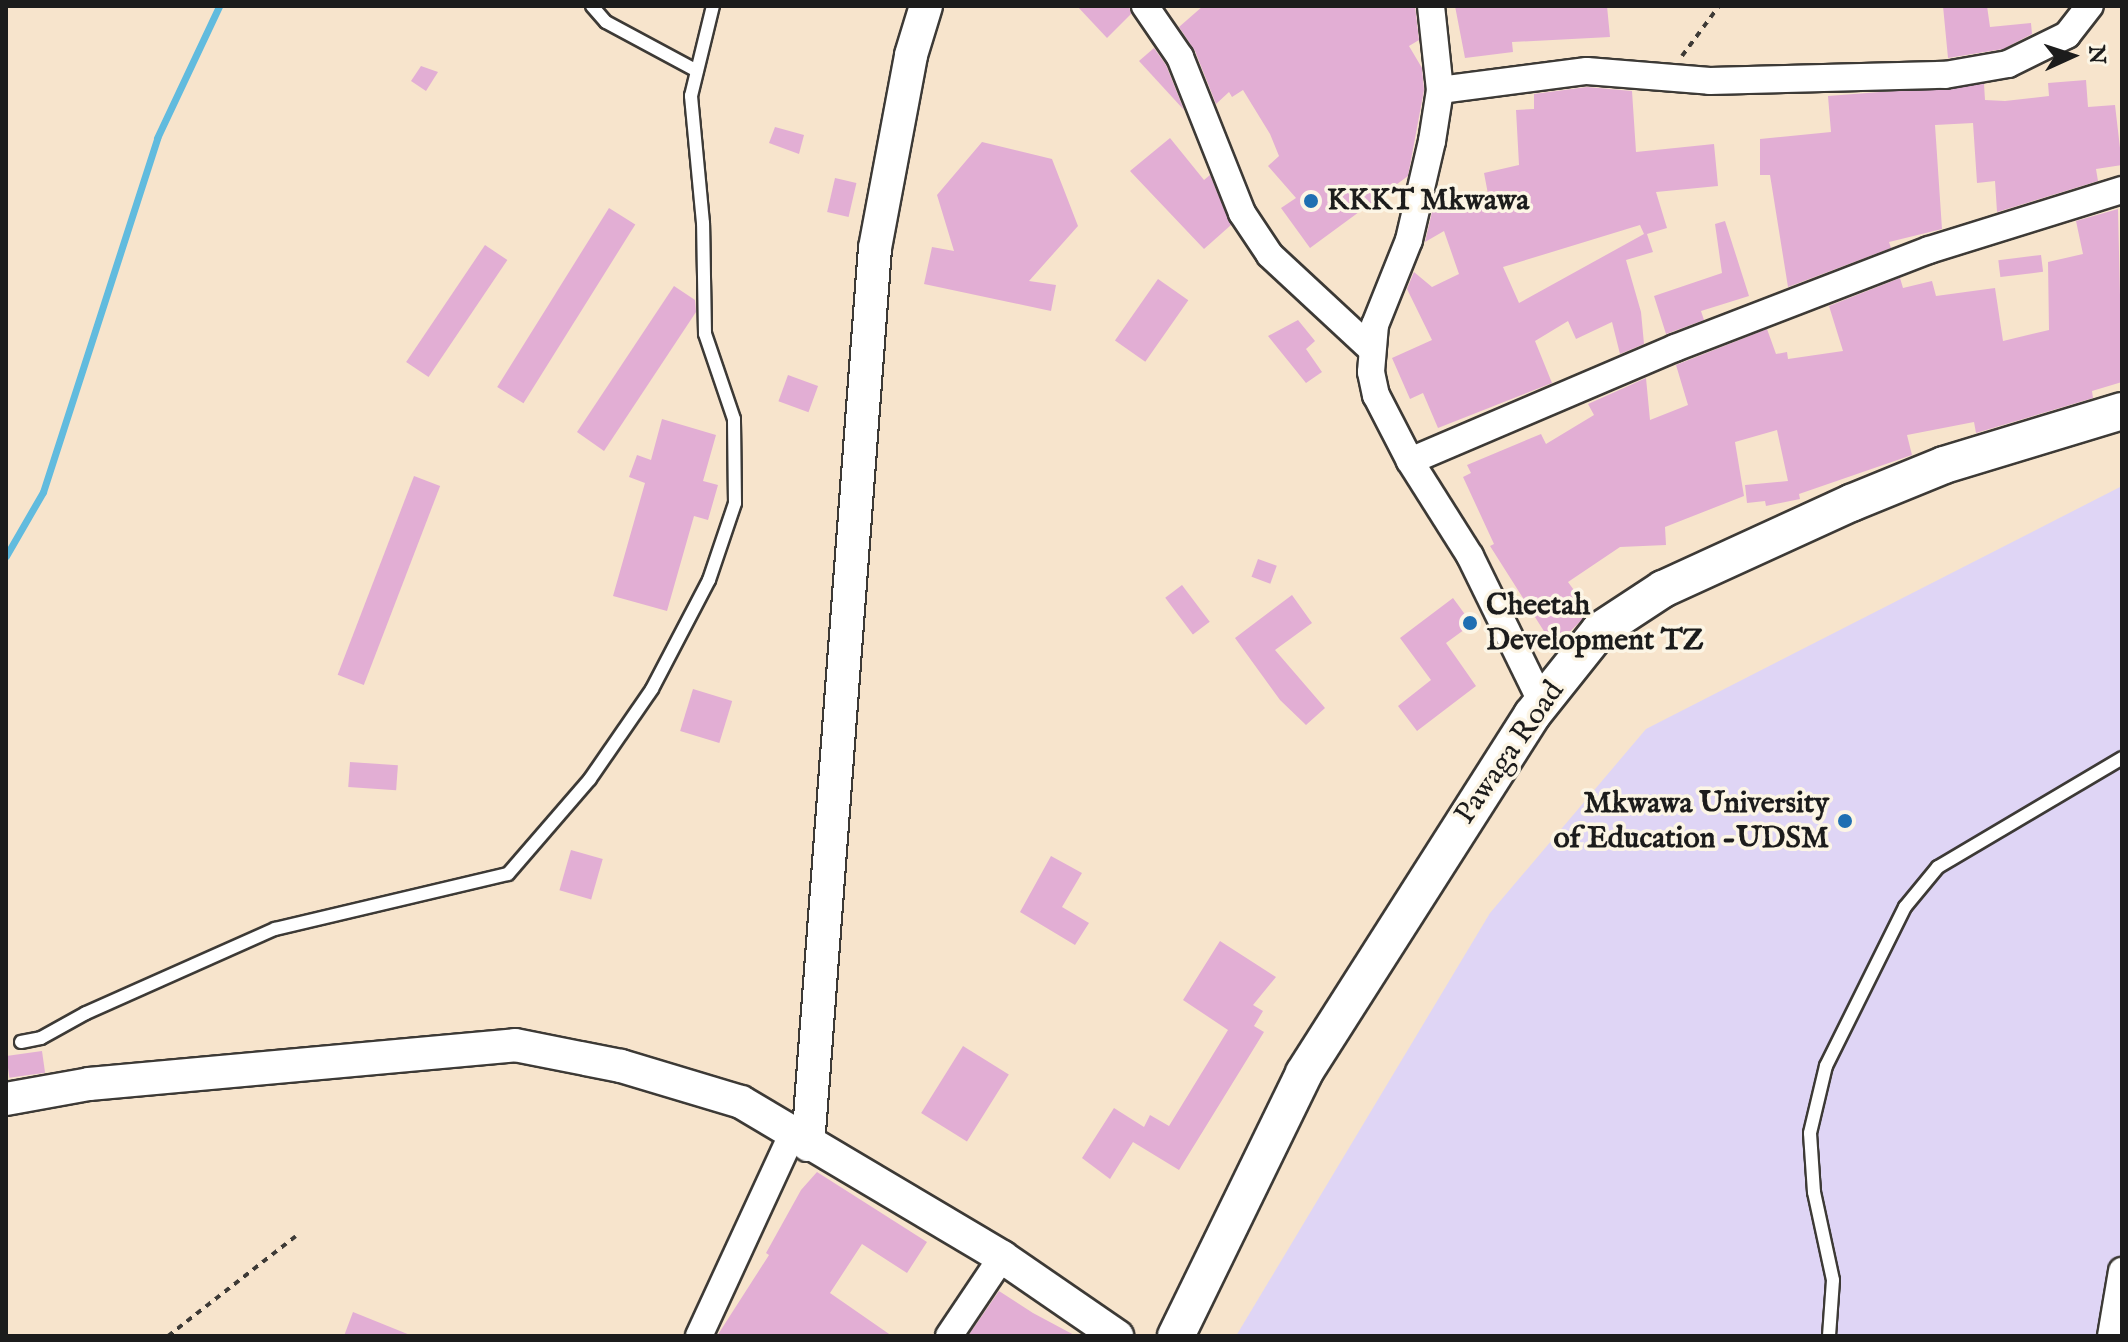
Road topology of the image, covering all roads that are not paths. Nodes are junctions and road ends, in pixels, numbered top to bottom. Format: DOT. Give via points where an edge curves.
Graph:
graph roads {
  1 [pos="592,6"];
  2 [pos="713,6"];
  3 [pos="926,6"];
  4 [pos="1145,6"];
  5 [pos="1431,6"];
  6 [pos="2090,6"];
  7 [pos="697,71"];
  8 [pos="1440,90"];
  9 [pos="2122,190"];
  10 [pos="1371,349"];
  11 [pos="2122,411"];
  12 [pos="1410,461"];
  13 [pos="1542,703"];
  14 [pos="2122,758"];
  15 [pos="21,1042"];
  16 [pos="6,1099"];
  17 [pos="800,1140"];
  18 [pos="1002,1257"];
  19 [pos="2122,1271"];
  20 [pos="699,1336"];
  21 [pos="949,1336"];
  22 [pos="1117,1336"];
  23 [pos="1176,1336"];
  24 [pos="1829,1336"];
  25 [pos="2111,1336"];
  1 -- 7 [label="lane" via="606,22"];
  2 -- 7 [label="lane"];
  3 -- 17 [label="street" via="886,179 870,293"];
  4 -- 10 [label="street" via="1187,70 1242,213 1270,255"];
  5 -- 8 [label="street"];
  6 -- 8 [label="street" via="2067,35 2008,64 1945,75 1667,78 1562,72"];
  7 -- 15 [label="lane" via="691,96 703,223 705,334 734,419 735,503 709,580 652,689 590,779 508,874 275,929 141,987 41,1038"];
  8 -- 10 [label="street" via="1423,191"];
  9 -- 12 [label="street" via="1929,250 1661,354"];
  10 -- 12 [label="street" via="1376,395"];
  11 -- 13 [label="main road, Pawaga Road" via="1944,465 1754,544 1663,589 1599,631"];
  12 -- 13 [label="street" via="1470,556"];
  13 -- 23 [label="main road, Pawaga Road" via="1304,1073"];
  14 -- 24 [label="lane" via="1938,867 1905,907 1826,1066 1817,1096 1812,1161 1833,1280"];
  16 -- 17 [label="street" via="89,1084 515,1045 621,1066 741,1102"];
  17 -- 18 [label="street"];
  17 -- 20 [label="street"];
  18 -- 21 [label="street"];
  18 -- 22 [label="street"];
  19 -- 25 [label="street"];
}
